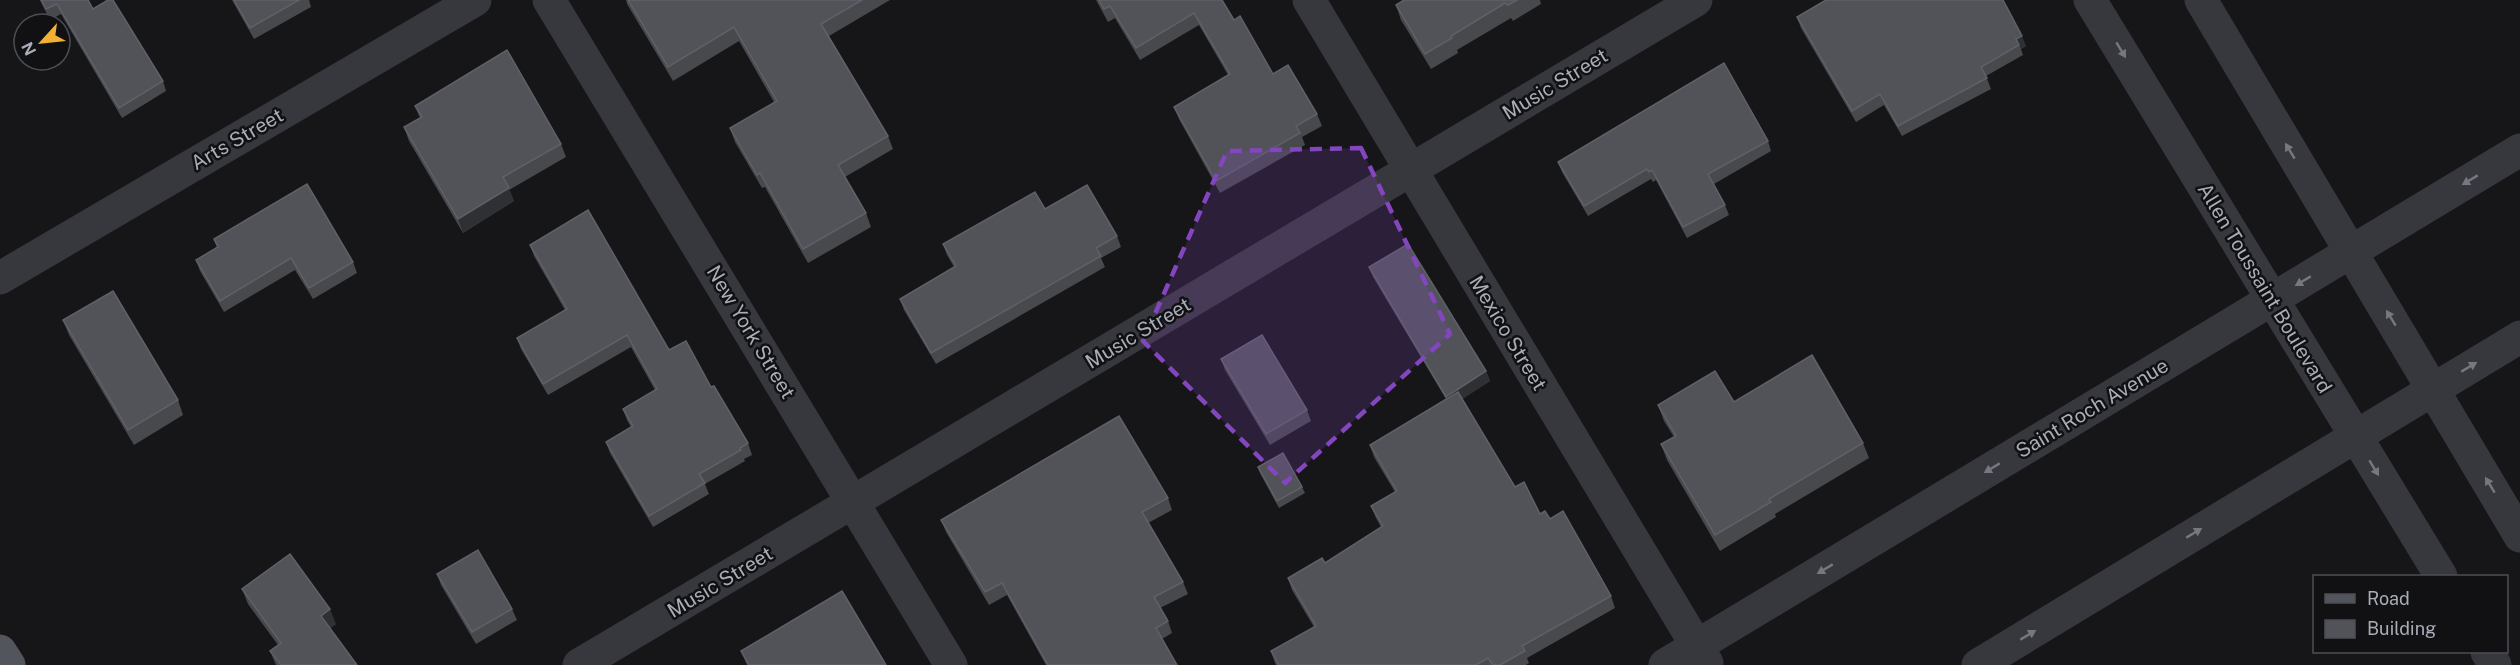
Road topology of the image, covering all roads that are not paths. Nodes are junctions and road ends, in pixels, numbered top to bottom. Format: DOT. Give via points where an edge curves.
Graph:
graph roads {
  1 [pos="475,0"];
  2 [pos="549,0"];
  3 [pos="1309,0"];
  4 [pos="1696,0"];
  5 [pos="2090,0"];
  6 [pos="2201,0"];
  7 [pos="2520,150"];
  8 [pos="1411,170"];
  9 [pos="2351,252"];
  10 [pos="0,278"];
  11 [pos="2272,300"];
  12 [pos="2520,337"];
  13 [pos="2433,389"];
  14 [pos="2354,436"];
  15 [pos="854,503"];
  16 [pos="2520,536"];
  17 [pos="2439,575"];
  18 [pos="0,651"];
  19 [pos="1702,656"];
  20 [pos="9,665"];
  21 [pos="579,665"];
  22 [pos="951,665"];
  23 [pos="1665,665"];
  24 [pos="1978,665"];
  1 -- 10 [label="street, Arts Street"];
  2 -- 15 [label="street, New York Street"];
  3 -- 8 [label="street, Mexico Street"];
  4 -- 8 [label="street, Music Street"];
  5 -- 11 [label="street, Allen Toussaint Boulevard, one-way"];
  9 -- 6 [label="street, one-way"];
  7 -- 9 [label="street, Saint Roch Avenue, one-way"];
  8 -- 15 [label="street, Music Street"];
  8 -- 19 [label="street, Mexico Street"];
  9 -- 11 [label="street, Saint Roch Avenue, one-way"];
  13 -- 9 [label="street, one-way"];
  11 -- 14 [label="street, Allen Toussaint Boulevard"];
  11 -- 19 [label="street, Saint Roch Avenue, one-way"];
  13 -- 12 [label="street, one-way"];
  13 -- 14 [label="street"];
  16 -- 13 [label="street, one-way"];
  14 -- 17 [label="street, Allen Toussaint Boulevard, one-way"];
  24 -- 14 [label="street, one-way"];
  15 -- 21 [label="street, Music Street"];
  15 -- 22 [label="street, New York Street"];
  18 -- 20 [label="main road"];
  19 -- 23 [label="street, Saint Roch Avenue"];
}
